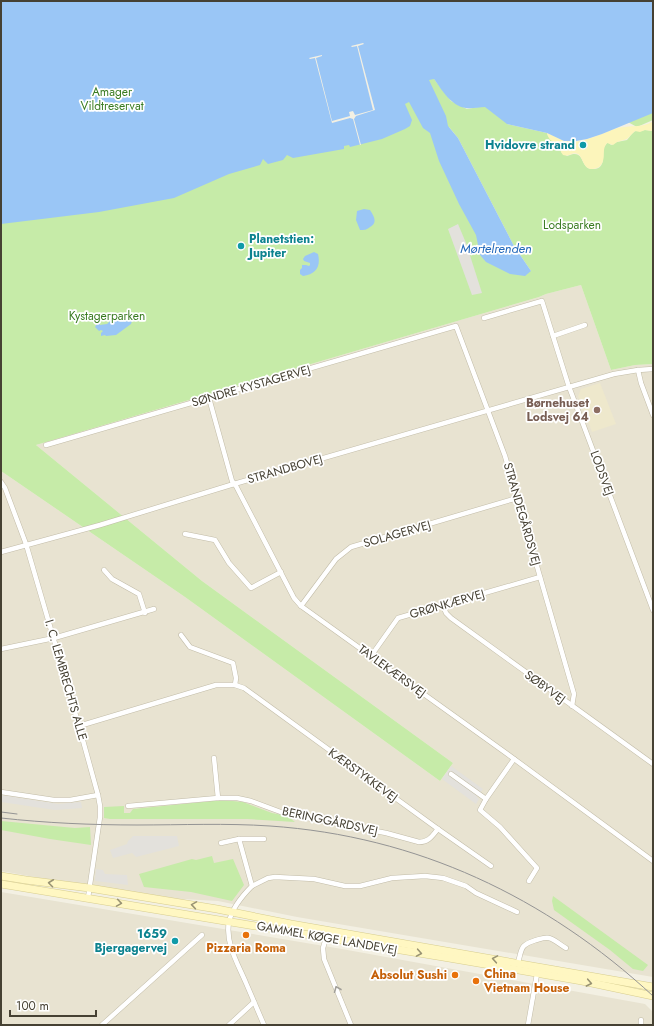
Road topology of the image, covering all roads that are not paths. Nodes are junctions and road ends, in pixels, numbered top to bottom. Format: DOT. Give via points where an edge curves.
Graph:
graph roads {
  1 [pos="484,318"];
  2 [pos="585,325"];
  3 [pos="456,326"];
  4 [pos="553,336"];
  5 [pos="653,368"];
  6 [pos="638,370"];
  7 [pos="570,387"];
  8 [pos="209,398"];
  9 [pos="488,410"];
  10 [pos="653,415"];
  11 [pos="46,445"];
  12 [pos="1,482"];
  13 [pos="234,484"];
  14 [pos="517,498"];
  15 [pos="185,534"];
  16 [pos="26,544"];
  17 [pos="1,552"];
  18 [pos="104,570"];
  19 [pos="281,572"];
  20 [pos="540,577"];
  21 [pos="443,605"];
  22 [pos="301,606"];
  23 [pos="652,607"];
  24 [pos="154,610"];
  25 [pos="145,613"];
  26 [pos="181,635"];
  27 [pos="54,638"];
  28 [pos="1,649"];
  29 [pos="371,656"];
  30 [pos="235,685"];
  31 [pos="572,706"];
  32 [pos="79,726"];
  33 [pos="214,758"];
  34 [pos="514,759"];
  35 [pos="653,764"];
  36 [pos="451,774"];
  37 [pos="1,792"];
  38 [pos="98,794"];
  39 [pos="218,798"];
  40 [pos="486,799"];
  41 [pos="128,806"];
  42 [pos="438,829"];
  43 [pos="239,839"];
  44 [pos="264,839"];
  45 [pos="221,843"];
  46 [pos="653,861"];
  47 [pos="491,866"];
  48 [pos="1,876"];
  49 [pos="529,881"];
  50 [pos="1,884"];
  51 [pos="252,886"];
  52 [pos="89,888"];
  53 [pos="88,898"];
  54 [pos="232,912"];
  55 [pos="517,912"];
  56 [pos="229,921"];
  57 [pos="202,934"];
  58 [pos="326,938"];
  59 [pos="566,948"];
  60 [pos="518,963"];
  61 [pos="537,974"];
  62 [pos="653,987"];
  63 [pos="653,996"];
  64 [pos="254,1002"];
  65 [pos="102,1025"];
  66 [pos="229,1025"];
  67 [pos="264,1025"];
  68 [pos="351,1025"];
  69 [pos="528,1025"];
  1 -- 4 [label="street, LODSVEJ" via="542,301"];
  2 -- 4 [label="street"];
  3 -- 8 [label="street, SØNDRE KYSTAGERVEJ"];
  3 -- 9 [label="street, STRANDEGÅRDSVEJ"];
  4 -- 7 [label="street, LODSVEJ"];
  5 -- 6 [label="street, STRANDBOVEJ"];
  6 -- 7 [label="street, STRANDBOVEJ"];
  6 -- 10 [label="street"];
  7 -- 9 [label="street, STRANDBOVEJ"];
  7 -- 23 [label="street, LODSVEJ"];
  8 -- 11 [label="street, SØNDRE KYSTAGERVEJ"];
  8 -- 13 [label="street, TAVLEKÆRSVEJ"];
  9 -- 13 [label="street, STRANDBOVEJ"];
  9 -- 14 [label="street, STRANDEGÅRDSVEJ"];
  12 -- 16 [label="street, I. C. LEMBRECHTS ALLE"];
  13 -- 16 [label="street, STRANDBOVEJ"];
  13 -- 19 [label="street, TAVLEKÆRSVEJ"];
  14 -- 20 [label="street, STRANDEGÅRDSVEJ"];
  14 -- 22 [label="street, SOLAGERVEJ" via="352,547 336,559"];
  15 -- 19 [label="street" via="215,540 229,563 251,588"];
  16 -- 17 [label="street, STRANDBOVEJ"];
  16 -- 27 [label="street, I. C. LEMBRECHTS ALLE"];
  18 -- 25 [label="street" via="112,579 139,594"];
  19 -- 22 [label="street, TAVLEKÆRSVEJ"];
  20 -- 21 [label="street, GRØNKÆRVEJ"];
  20 -- 31 [label="street, STRANDEGÅRDSVEJ" via="574,694"];
  21 -- 29 [label="street, GRØNKÆRVEJ" via="398,618"];
  21 -- 31 [label="street, SØBYVEJ" via="450,618"];
  22 -- 29 [label="street, TAVLEKÆRSVEJ"];
  24 -- 25 [label="street"];
  25 -- 27 [label="street"];
  26 -- 30 [label="street" via="190,647 233,663"];
  27 -- 28 [label="street"];
  27 -- 32 [label="street, I. C. LEMBRECHTS ALLE"];
  29 -- 34 [label="street, TAVLEKÆRSVEJ"];
  30 -- 32 [label="street, KÆRSTYKKEVEJ" via="216,685"];
  30 -- 42 [label="street, KÆRSTYKKEVEJ" via="244,688"];
  31 -- 35 [label="street, SØBYVEJ"];
  32 -- 38 [label="street, I. C. LEMBRECHTS ALLE"];
  33 -- 39 [label="street"];
  34 -- 40 [label="street"];
  34 -- 46 [label="street, TAVLEKÆRSVEJ"];
  36 -- 40 [label="street"];
  37 -- 38 [label="street" via="54,800 70,800"];
  38 -- 52 [label="street, I. C. LEMBRECHTS ALLE" via="100,817"];
  39 -- 41 [label="street, BERINGGÅRDSVEJ"];
  39 -- 42 [label="street, BERINGGÅRDSVEJ" via="251,800 286,814 386,833 419,842 429,840"];
  40 -- 49 [label="street" via="480,810 500,827 537,868"];
  42 -- 47 [label="street, KÆRSTYKKEVEJ"];
  43 -- 44 [label="street"];
  43 -- 45 [label="street"];
  43 -- 51 [label="street"];
  52 -- 48 [label="main road, GAMMEL KØGE LANDEVEJ, one-way"];
  50 -- 53 [label="main road, GAMMEL KØGE LANDEVEJ"];
  51 -- 54 [label="street"];
  51 -- 55 [label="street" via="275,877 314,879 345,886 360,886 392,878 425,876 443,878 466,886"];
  52 -- 53 [label="street, I. C. LEMBRECHTS ALLE"];
  54 -- 52 [label="main road, GAMMEL KØGE LANDEVEJ, one-way"];
  53 -- 56 [label="main road, GAMMEL KØGE LANDEVEJ, one-way"];
  54 -- 56 [label="street"];
  60 -- 54 [label="main road, GAMMEL KØGE LANDEVEJ, one-way"];
  56 -- 58 [label="main road, GAMMEL KØGE LANDEVEJ"];
  56 -- 64 [label="street" via="228,932 232,949"];
  57 -- 65 [label="street"];
  58 -- 61 [label="main road, GAMMEL KØGE LANDEVEJ, one-way"];
  68 -- 58 [label="street, one-way" via="324,959 323,948"];
  59 -- 60 [label="street" via="550,938 543,938 524,945"];
  60 -- 62 [label="main road, GAMMEL KØGE LANDEVEJ"];
  61 -- 63 [label="main road, GAMMEL KØGE LANDEVEJ, one-way"];
  61 -- 69 [label="street"];
  64 -- 66 [label="street"];
  64 -- 67 [label="street"];
}
